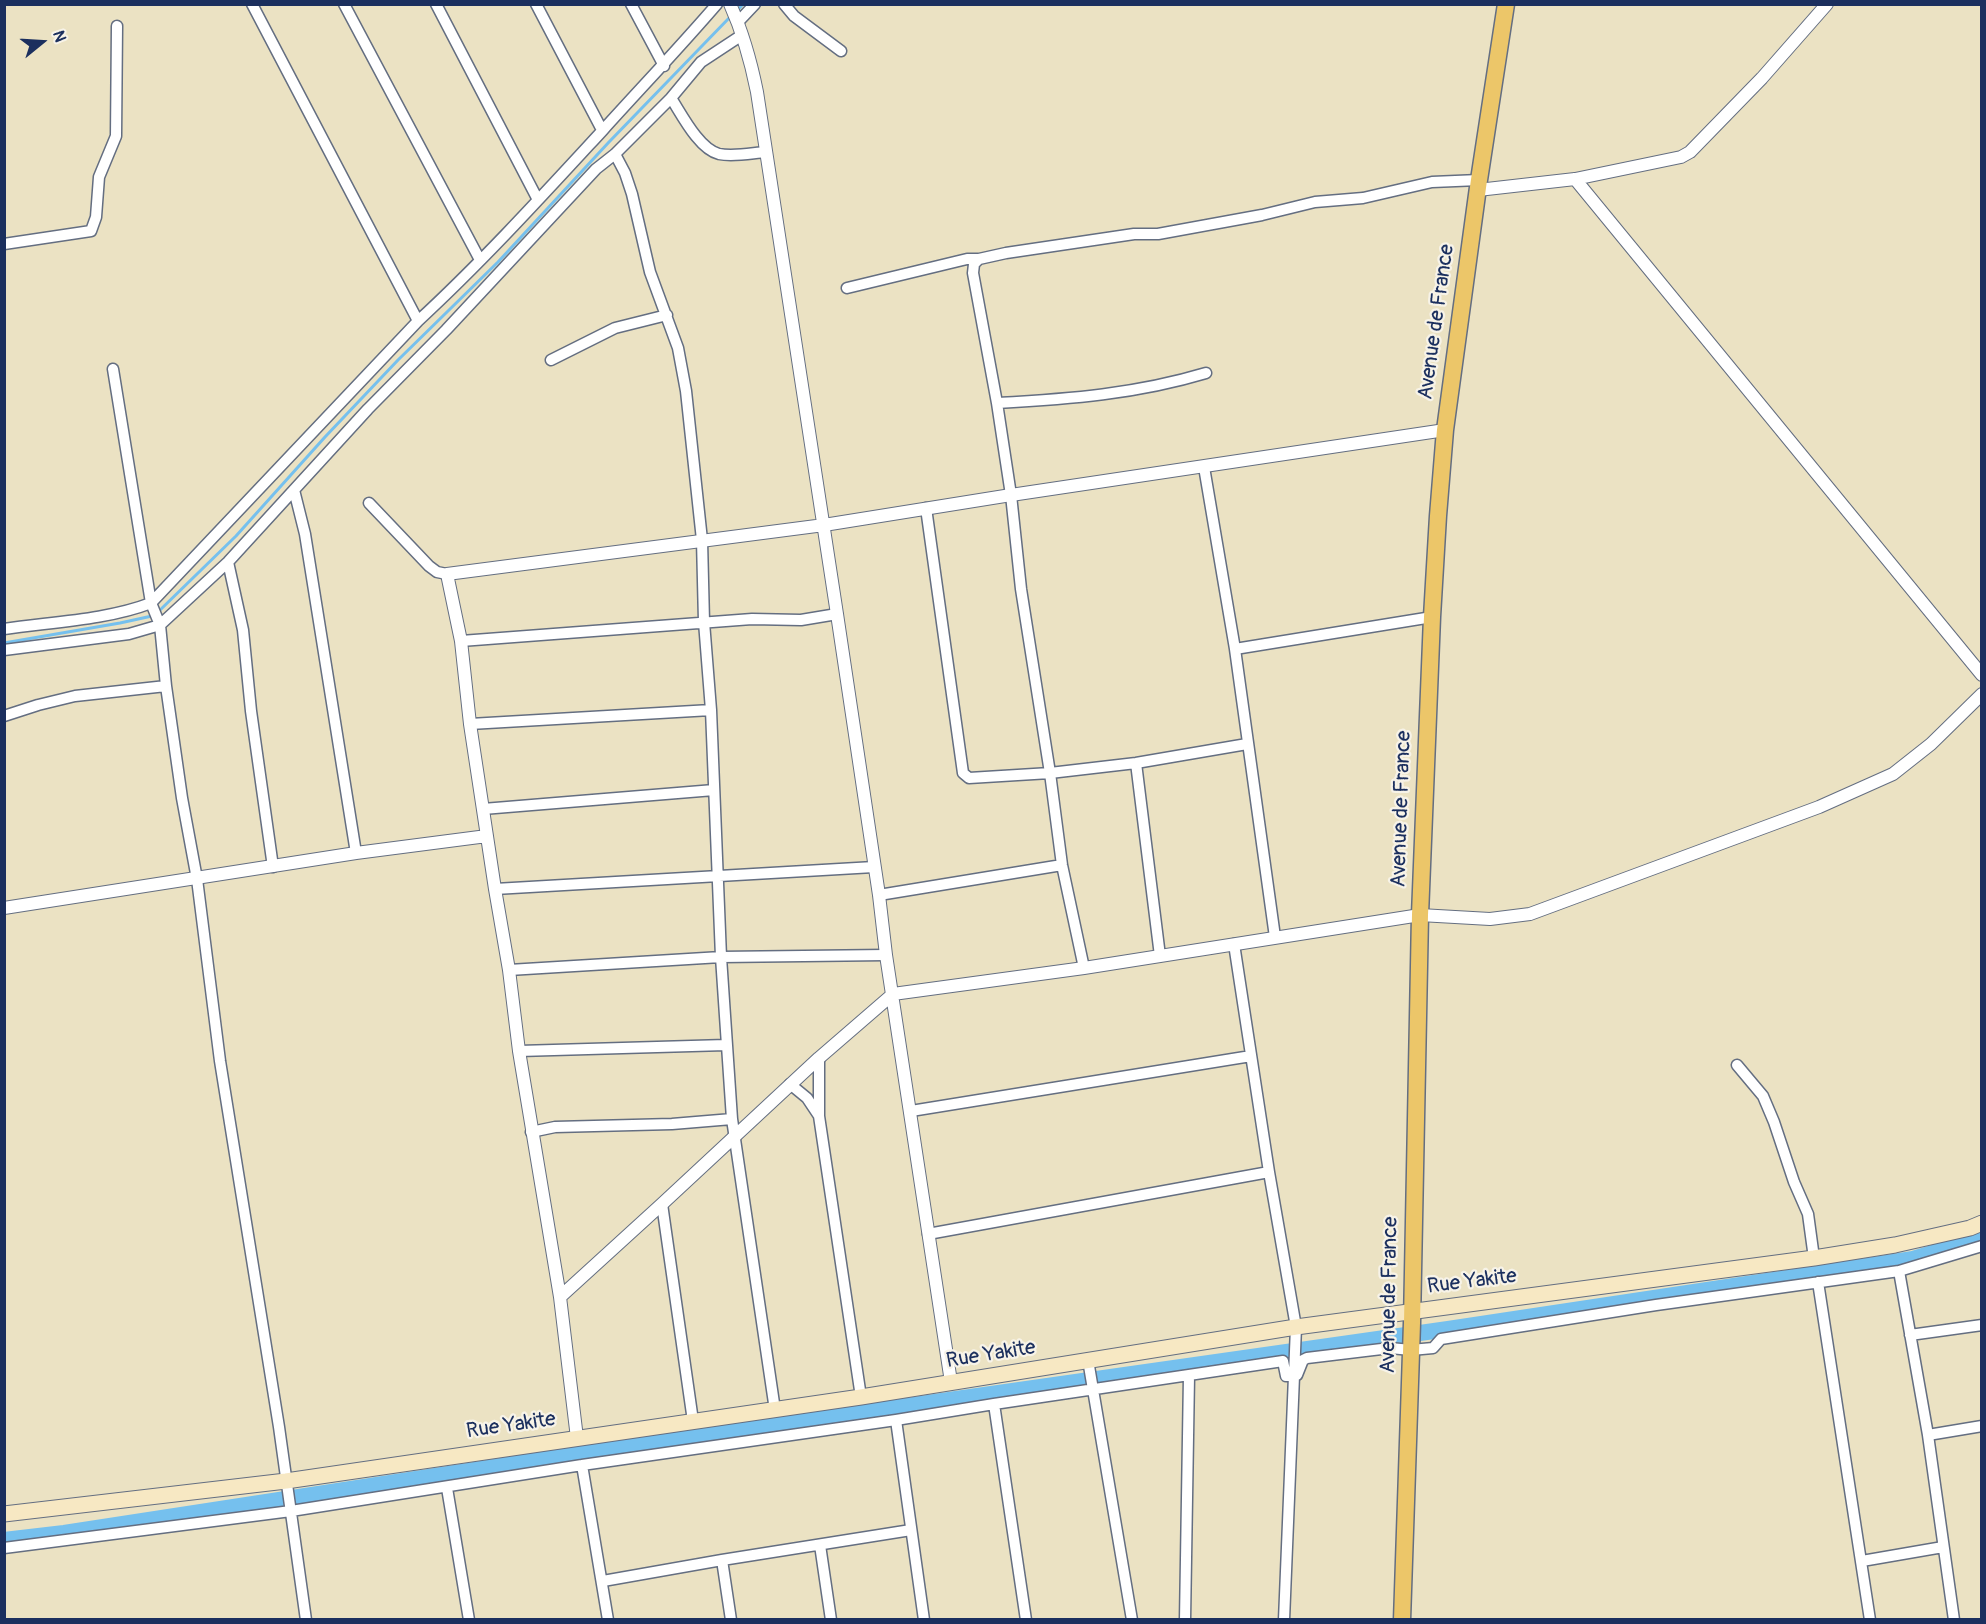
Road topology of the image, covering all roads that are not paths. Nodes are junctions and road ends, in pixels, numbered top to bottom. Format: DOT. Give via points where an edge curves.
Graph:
graph roads {
  1 [pos="252,4"];
  2 [pos="344,4"];
  3 [pos="436,4"];
  4 [pos="536,4"];
  5 [pos="631,4"];
  6 [pos="717,4"];
  7 [pos="730,4"];
  8 [pos="755,4"];
  9 [pos="784,4"];
  10 [pos="1506,4"];
  11 [pos="1827,4"];
  12 [pos="738,22"];
  13 [pos="117,26"];
  14 [pos="742,35"];
  15 [pos="841,51"];
  16 [pos="664,66"];
  17 [pos="671,98"];
  18 [pos="602,130"];
  19 [pos="766,152"];
  20 [pos="615,154"];
  21 [pos="1575,179"];
  22 [pos="1479,185"];
  23 [pos="538,200"];
  24 [pos="4,244"];
  25 [pos="979,259"];
  26 [pos="480,260"];
  27 [pos="847,288"];
  28 [pos="667,315"];
  29 [pos="418,321"];
  30 [pos="551,360"];
  31 [pos="113,369"];
  32 [pos="1206,374"];
  33 [pos="997,403"];
  34 [pos="1445,430"];
  35 [pos="1204,467"];
  36 [pos="294,490"];
  37 [pos="1011,495"];
  38 [pos="369,503"];
  39 [pos="926,508"];
  40 [pos="824,525"];
  41 [pos="702,540"];
  42 [pos="228,562"];
  43 [pos="447,574"];
  44 [pos="151,603"];
  45 [pos="837,614"];
  46 [pos="1431,617"];
  47 [pos="704,622"];
  48 [pos="160,625"];
  49 [pos="4,629"];
  50 [pos="461,641"];
  51 [pos="1235,649"];
  52 [pos="4,650"];
  53 [pos="1982,675"];
  54 [pos="166,686"];
  55 [pos="1982,694"];
  56 [pos="711,710"];
  57 [pos="4,716"];
  58 [pos="470,724"];
  59 [pos="1247,744"];
  60 [pos="1136,763"];
  61 [pos="1050,773"];
  62 [pos="714,790"];
  63 [pos="483,809"];
  64 [pos="487,836"];
  65 [pos="356,853"];
  66 [pos="1062,865"];
  67 [pos="273,867"];
  68 [pos="874,867"];
  69 [pos="716,876"];
  70 [pos="197,879"];
  71 [pos="495,889"];
  72 [pos="879,895"];
  73 [pos="4,908"];
  74 [pos="1420,915"];
  75 [pos="1275,937"];
  76 [pos="1234,944"];
  77 [pos="886,955"];
  78 [pos="1160,956"];
  79 [pos="721,957"];
  80 [pos="1084,968"];
  81 [pos="509,970"];
  82 [pos="893,994"];
  83 [pos="726,1045"];
  84 [pos="519,1051"];
  85 [pos="1251,1056"];
  86 [pos="819,1058"];
  87 [pos="1737,1065"];
  88 [pos="790,1084"];
  89 [pos="911,1111"];
  90 [pos="819,1116"];
  91 [pos="732,1119"];
  92 [pos="531,1132"];
  93 [pos="734,1135"];
  94 [pos="1269,1172"];
  95 [pos="662,1204"];
  96 [pos="1982,1223"];
  97 [pos="928,1234"];
  98 [pos="1982,1246"];
  99 [pos="1814,1258"];
  100 [pos="1899,1271"];
  101 [pos="1818,1282"];
  102 [pos="560,1297"];
  103 [pos="1412,1317"];
  104 [pos="1982,1325"];
  105 [pos="1296,1329"];
  106 [pos="1910,1335"];
  107 [pos="1412,1347"];
  108 [pos="1088,1360"];
  109 [pos="1189,1376"];
  110 [pos="1292,1377"];
  111 [pos="951,1382"];
  112 [pos="1092,1389"];
  113 [pos="861,1397"];
  114 [pos="994,1404"];
  115 [pos="775,1410"];
  116 [pos="693,1420"];
  117 [pos="896,1420"];
  118 [pos="1982,1426"];
  119 [pos="1928,1435"];
  120 [pos="577,1438"];
  121 [pos="582,1465"];
  122 [pos="286,1480"];
  123 [pos="447,1488"];
  124 [pos="291,1511"];
  125 [pos="4,1514"];
  126 [pos="911,1530"];
  127 [pos="820,1545"];
  128 [pos="1943,1546"];
  129 [pos="4,1548"];
  130 [pos="722,1560"];
  131 [pos="1862,1561"];
  132 [pos="603,1581"];
  133 [pos="306,1620"];
  134 [pos="469,1620"];
  135 [pos="608,1620"];
  136 [pos="731,1620"];
  137 [pos="831,1620"];
  138 [pos="924,1620"];
  139 [pos="1026,1620"];
  140 [pos="1132,1620"];
  141 [pos="1185,1620"];
  142 [pos="1284,1620"];
  143 [pos="1402,1620"];
  144 [pos="1870,1620"];
  145 [pos="1954,1620"];
  1 -- 29 [label="street"];
  2 -- 26 [label="street"];
  3 -- 23 [label="street"];
  4 -- 18 [label="street"];
  5 -- 16 [label="street"];
  6 -- 16 [label="street"];
  7 -- 12 [label="street"];
  8 -- 12 [label="street"];
  9 -- 15 [label="street"];
  10 -- 22 [label="main road, Avenue de France"];
  11 -- 21 [label="street" via="1690,152"];
  12 -- 14 [label="street"];
  13 -- 24 [label="street" via="116,136 99,177 91,231"];
  14 -- 17 [label="street" via="701,62"];
  14 -- 19 [label="street" via="757,92"];
  16 -- 18 [label="street"];
  17 -- 19 [label="street" via="708,149 720,154"];
  17 -- 20 [label="street"];
  18 -- 23 [label="street"];
  19 -- 40 [label="street"];
  20 -- 28 [label="street" via="626,173 650,272"];
  20 -- 36 [label="street" via="596,169"];
  21 -- 22 [label="street"];
  21 -- 53 [label="street"];
  22 -- 25 [label="street" via="1432,182 1158,234 1134,234"];
  22 -- 34 [label="main road, Avenue de France"];
  23 -- 26 [label="street"];
  25 -- 27 [label="street"];
  25 -- 33 [label="street" via="973,273"];
  26 -- 29 [label="street"];
  28 -- 30 [label="street" via="615,328"];
  28 -- 41 [label="street" via="686,392"];
  29 -- 44 [label="street"];
  31 -- 44 [label="street"];
  32 -- 33 [label="street" via="1108,394"];
  33 -- 37 [label="street"];
  34 -- 35 [label="street"];
  34 -- 46 [label="main road, Avenue de France"];
  35 -- 37 [label="street"];
  35 -- 51 [label="street"];
  36 -- 42 [label="street"];
  36 -- 65 [label="street" via="305,534"];
  37 -- 39 [label="street"];
  37 -- 61 [label="street" via="1021,590"];
  38 -- 43 [label="street" via="429,566"];
  39 -- 40 [label="street"];
  39 -- 61 [label="street" via="963,773 976,778"];
  40 -- 41 [label="street"];
  40 -- 45 [label="street"];
  41 -- 43 [label="street"];
  41 -- 47 [label="street"];
  42 -- 48 [label="street"];
  42 -- 67 [label="street" via="243,630"];
  43 -- 50 [label="street"];
  44 -- 48 [label="street"];
  44 -- 49 [label="street"];
  45 -- 47 [label="street" via="801,620"];
  45 -- 68 [label="street"];
  46 -- 51 [label="street"];
  46 -- 74 [label="main road, Avenue de France"];
  47 -- 50 [label="street"];
  47 -- 56 [label="street"];
  48 -- 52 [label="street" via="129,634"];
  48 -- 54 [label="street"];
  50 -- 58 [label="street"];
  51 -- 59 [label="street"];
  54 -- 57 [label="street" via="75,696"];
  54 -- 70 [label="street"];
  55 -- 74 [label="street" via="1931,744 1893,774 1846,796 1530,914 1490,919"];
  56 -- 58 [label="street"];
  56 -- 62 [label="street"];
  58 -- 63 [label="street"];
  59 -- 60 [label="street"];
  59 -- 75 [label="street"];
  60 -- 61 [label="street"];
  60 -- 78 [label="street"];
  61 -- 66 [label="street"];
  62 -- 63 [label="street"];
  62 -- 69 [label="street"];
  63 -- 64 [label="street"];
  64 -- 65 [label="street"];
  64 -- 71 [label="street"];
  65 -- 67 [label="street"];
  66 -- 72 [label="street"];
  66 -- 80 [label="street"];
  67 -- 70 [label="street"];
  68 -- 69 [label="street"];
  68 -- 72 [label="street"];
  69 -- 71 [label="street"];
  69 -- 79 [label="street"];
  70 -- 73 [label="street"];
  70 -- 122 [label="street" via="220,1061"];
  71 -- 81 [label="street"];
  72 -- 77 [label="street"];
  74 -- 75 [label="street"];
  74 -- 103 [label="main road, Avenue de France"];
  75 -- 76 [label="street"];
  76 -- 78 [label="street"];
  76 -- 85 [label="street"];
  77 -- 79 [label="street"];
  77 -- 82 [label="street"];
  78 -- 80 [label="street"];
  79 -- 81 [label="street"];
  79 -- 83 [label="street"];
  80 -- 82 [label="street"];
  81 -- 84 [label="street"];
  82 -- 86 [label="street"];
  82 -- 89 [label="street"];
  83 -- 84 [label="street"];
  83 -- 91 [label="street"];
  84 -- 92 [label="street"];
  85 -- 89 [label="street"];
  85 -- 94 [label="street"];
  86 -- 88 [label="street"];
  86 -- 90 [label="street"];
  87 -- 99 [label="street" via="1763,1096 1774,1122 1808,1214"];
  88 -- 90 [label="street" via="807,1098"];
  88 -- 93 [label="street"];
  89 -- 97 [label="street"];
  90 -- 113 [label="street"];
  91 -- 92 [label="street" via="555,1127"];
  91 -- 93 [label="street"];
  92 -- 102 [label="street"];
  93 -- 95 [label="street"];
  93 -- 115 [label="street"];
  94 -- 97 [label="street"];
  94 -- 105 [label="street"];
  95 -- 102 [label="street"];
  95 -- 116 [label="street"];
  96 -- 99 [label="main road, Rue Yakite" via="1895,1245"];
  97 -- 111 [label="street"];
  98 -- 100 [label="street"];
  99 -- 103 [label="main road, Rue Yakite"];
  100 -- 101 [label="street"];
  100 -- 106 [label="street"];
  101 -- 107 [label="street" via="1452,1338 1441,1340 1433,1348"];
  101 -- 131 [label="street"];
  102 -- 120 [label="street"];
  103 -- 105 [label="main road, Rue Yakite"];
  103 -- 107 [label="main road, Avenue de France"];
  104 -- 106 [label="street"];
  105 -- 108 [label="main road, Rue Yakite"];
  105 -- 110 [label="street"];
  106 -- 119 [label="street"];
  107 -- 110 [label="street" via="1307,1358"];
  107 -- 143 [label="main road, Avenue de France"];
  108 -- 111 [label="main road, Rue Yakite"];
  108 -- 112 [label="street"];
  109 -- 110 [label="street" via="1283,1361 1286,1376"];
  109 -- 112 [label="street"];
  109 -- 141 [label="street"];
  110 -- 142 [label="street"];
  111 -- 113 [label="main road, Rue Yakite"];
  112 -- 114 [label="street"];
  112 -- 140 [label="street"];
  113 -- 115 [label="main road, Rue Yakite"];
  114 -- 117 [label="street"];
  114 -- 139 [label="street"];
  115 -- 116 [label="main road, Rue Yakite"];
  116 -- 120 [label="main road, Rue Yakite"];
  117 -- 121 [label="street"];
  117 -- 126 [label="street"];
  118 -- 119 [label="street"];
  119 -- 128 [label="street"];
  120 -- 122 [label="main road, Rue Yakite"];
  121 -- 123 [label="street"];
  121 -- 132 [label="street"];
  122 -- 124 [label="street"];
  122 -- 125 [label="main road, Rue Yakite"];
  123 -- 124 [label="street"];
  123 -- 134 [label="street"];
  124 -- 129 [label="street"];
  124 -- 133 [label="street"];
  126 -- 127 [label="street"];
  126 -- 138 [label="street"];
  127 -- 130 [label="street"];
  127 -- 137 [label="street"];
  128 -- 131 [label="street"];
  128 -- 145 [label="street"];
  130 -- 132 [label="street"];
  130 -- 136 [label="street"];
  131 -- 144 [label="street"];
  132 -- 135 [label="street"];
}
